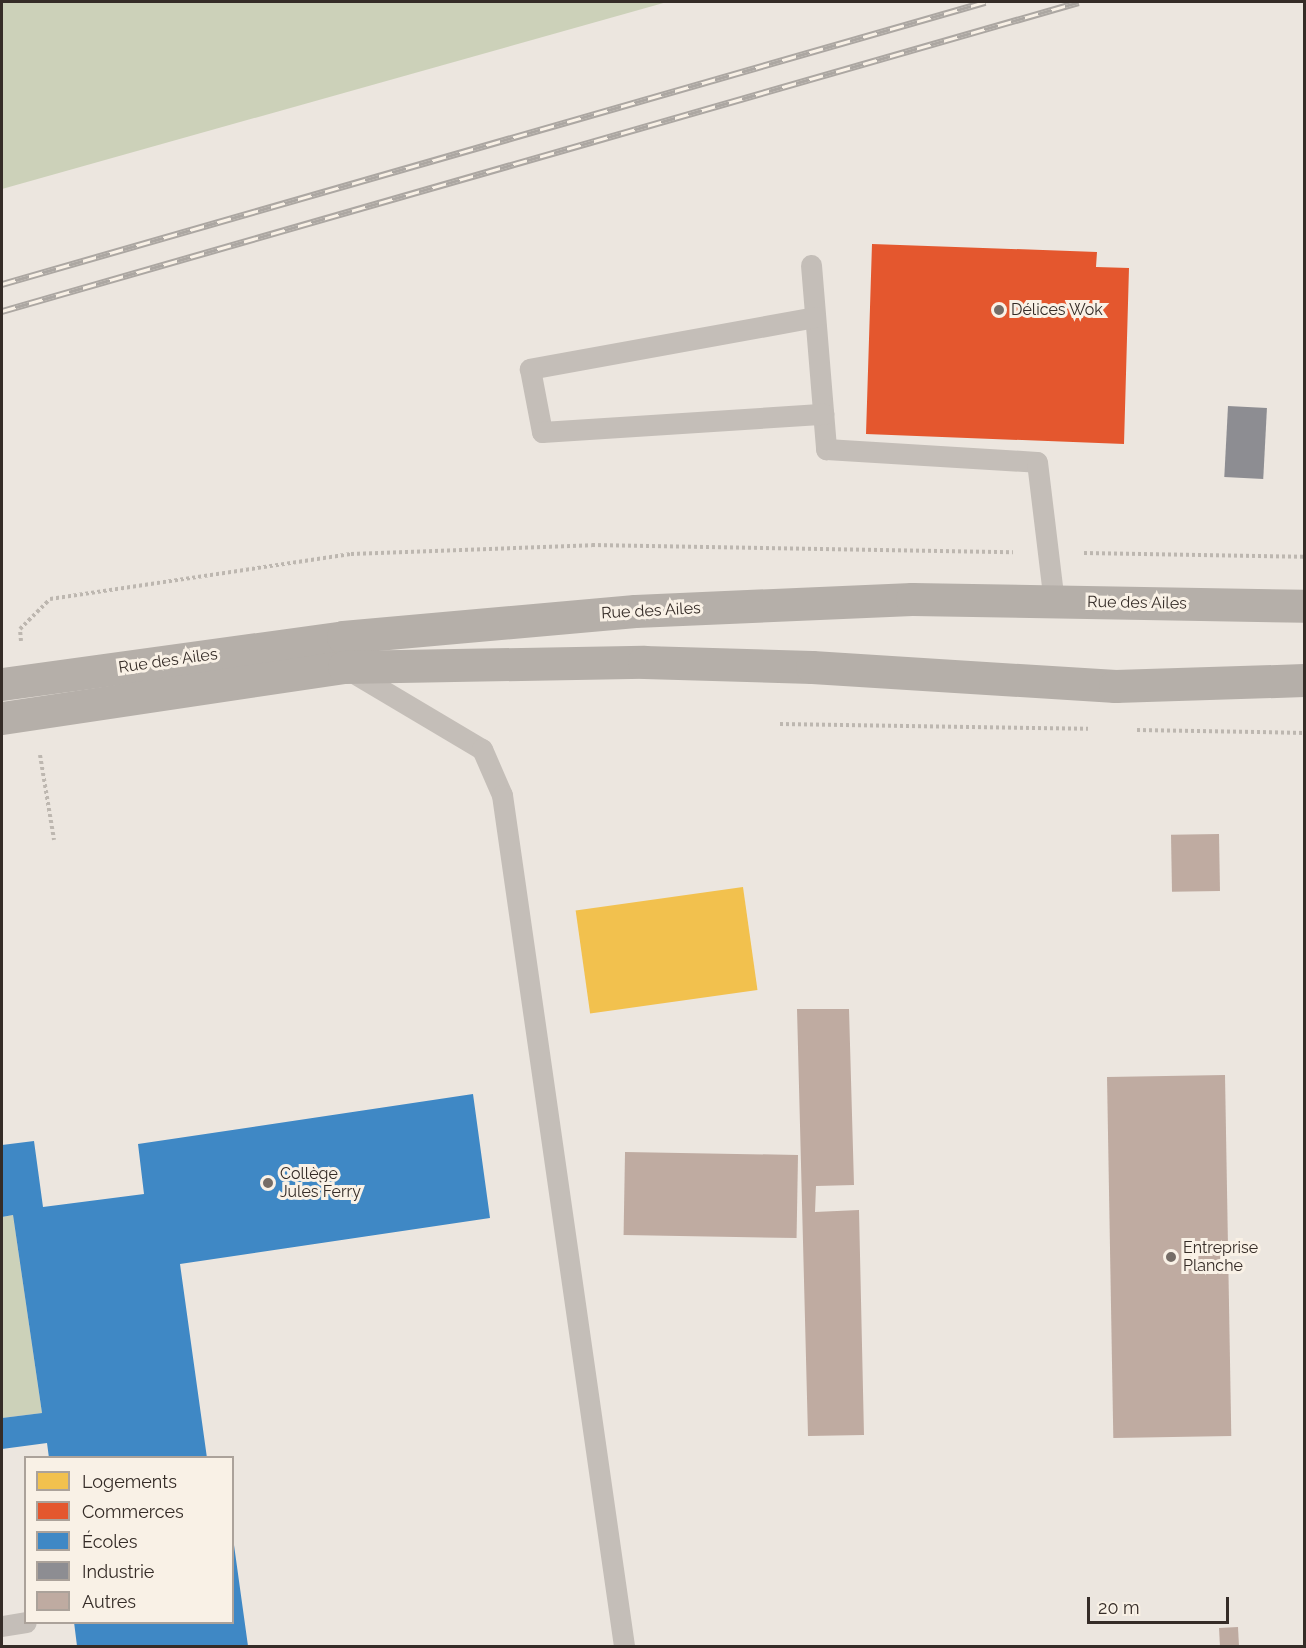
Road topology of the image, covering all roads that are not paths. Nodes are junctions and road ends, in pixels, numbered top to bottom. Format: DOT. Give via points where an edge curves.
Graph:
graph roads {
  1 [pos="811,265"];
  2 [pos="815,317"];
  3 [pos="823,414"];
  4 [pos="1054,602"];
  5 [pos="1305,606"];
  6 [pos="344,667"];
  7 [pos="1305,680"];
  8 [pos="14,682"];
  9 [pos="17,716"];
  10 [pos="24,1622"];
  11 [pos="2,1626"];
  12 [pos="624,1647"];
  1 -- 2 [label="lane"];
  2 -- 3 [label="lane"];
  2 -- 3 [label="lane" via="530,369 542,432"];
  3 -- 4 [label="lane" via="826,449 1037,462"];
  4 -- 5 [label="main road, Rue des Ailes"];
  4 -- 8 [label="main road, Rue des Ailes" via="912,599 635,611 343,637"];
  6 -- 7 [label="main road, Rue des Ailes" via="644,662 812,667 1115,686"];
  6 -- 9 [label="main road, Rue des Ailes"];
  6 -- 12 [label="lane" via="482,748 502,795"];
  10 -- 11 [label="lane"];
}
